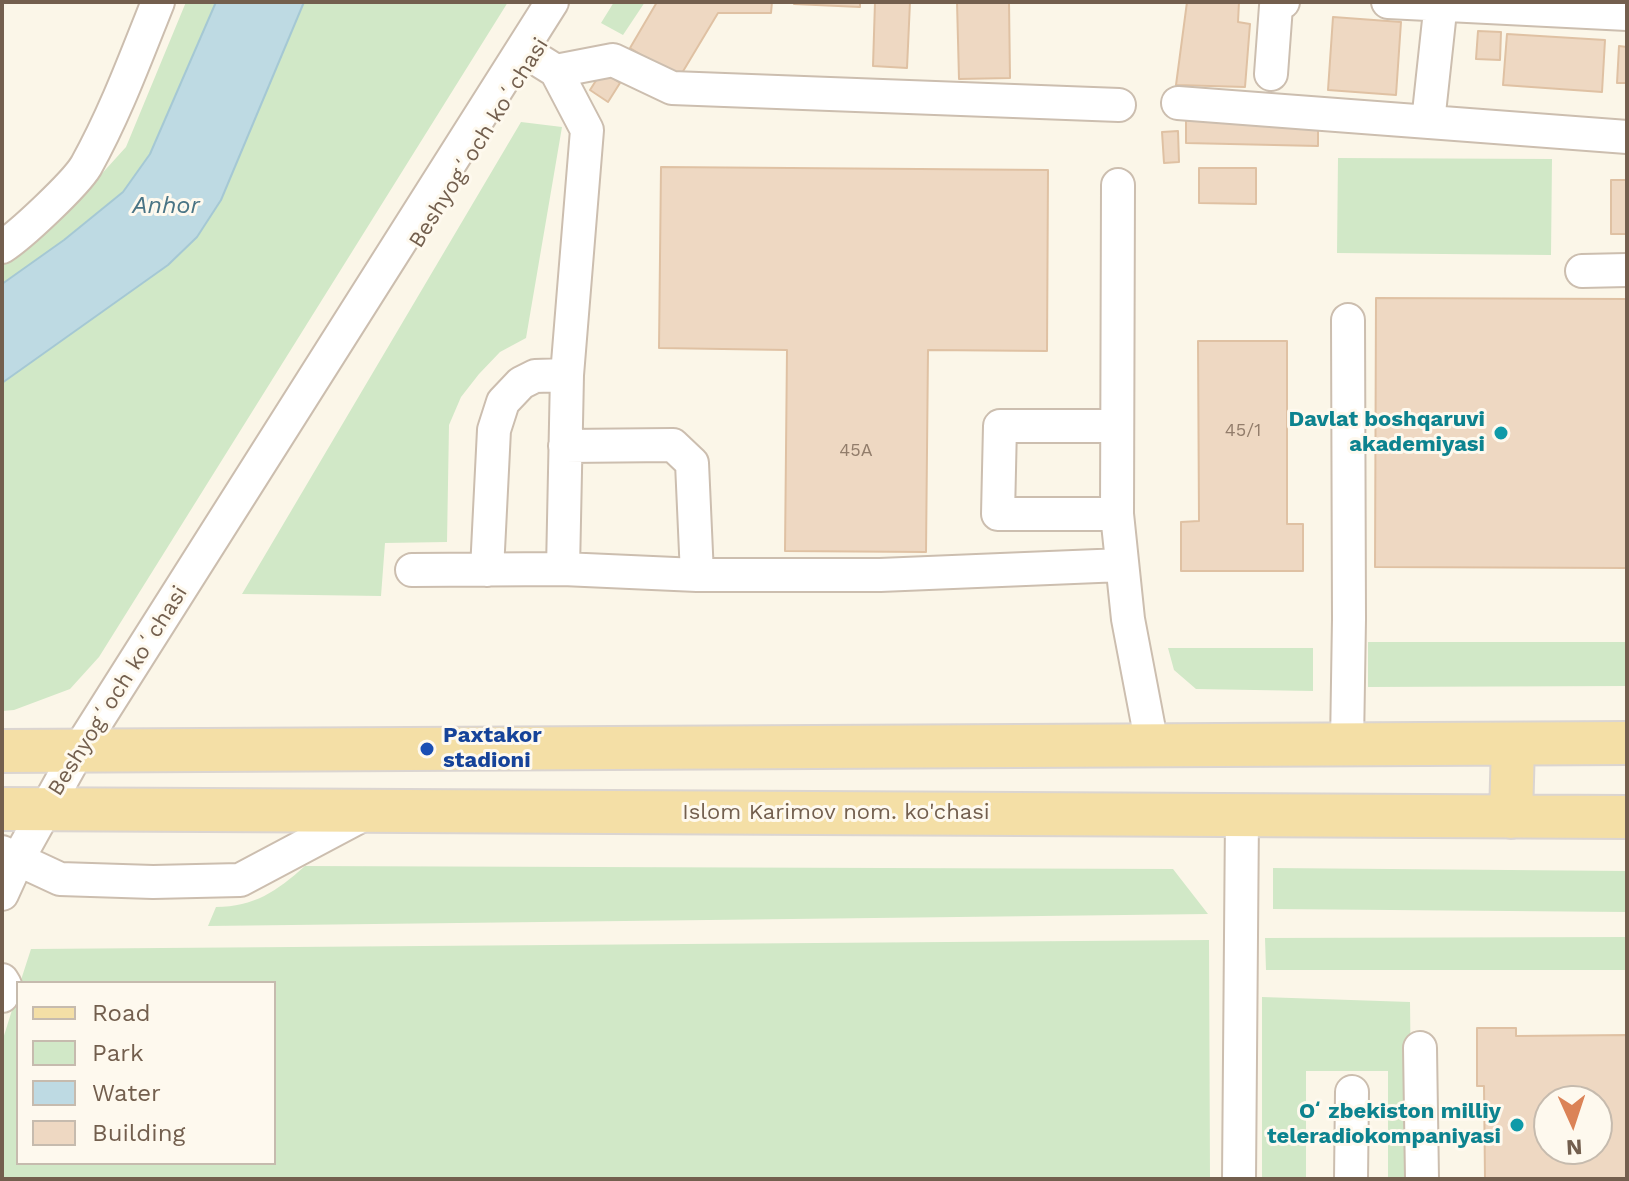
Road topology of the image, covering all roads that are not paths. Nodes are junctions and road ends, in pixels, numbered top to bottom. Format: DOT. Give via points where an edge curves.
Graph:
graph roads {
  1 [pos="158,2"];
  2 [pos="552,2"];
  3 [pos="568,2"];
  4 [pos="1283,2"];
  5 [pos="1388,2"];
  6 [pos="1441,4"];
  7 [pos="1627,14"];
  8 [pos="536,59"];
  9 [pos="1271,74"];
  10 [pos="1178,103"];
  11 [pos="1119,105"];
  12 [pos="1428,122"];
  13 [pos="1627,137"];
  14 [pos="1118,185"];
  15 [pos="2,247"];
  16 [pos="1627,270"];
  17 [pos="1582,271"];
  18 [pos="1348,320"];
  19 [pos="567,375"];
  20 [pos="1116,426"];
  21 [pos="565,446"];
  22 [pos="1117,514"];
  23 [pos="1122,565"];
  24 [pos="563,569"];
  25 [pos="412,570"];
  26 [pos="487,570"];
  27 [pos="697,575"];
  28 [pos="1627,743"];
  29 [pos="1347,744"];
  30 [pos="1513,744"];
  31 [pos="1152,745"];
  32 [pos="891,746"];
  33 [pos="91,750"];
  34 [pos="2,751"];
  35 [pos="2,809"];
  36 [pos="45,809"];
  37 [pos="370,810"];
  38 [pos="891,813"];
  39 [pos="1242,815"];
  40 [pos="1511,817"];
  41 [pos="1627,817"];
  42 [pos="10,856"];
  43 [pos="2,894"];
  44 [pos="2,980"];
  45 [pos="2,996"];
  46 [pos="1420,1048"];
  47 [pos="1352,1092"];
  48 [pos="1239,1179"];
  49 [pos="1351,1179"];
  50 [pos="1422,1179"];
  1 -- 15 [label="street" via="84,169"];
  2 -- 8 [label="street, Beshyogʻoch koʻchasi"];
  3 -- 8 [label="street, Beshyogʻoch koʻchasi"];
  4 -- 9 [label="street" via="1276,6"];
  5 -- 6 [label="street"];
  6 -- 7 [label="street"];
  6 -- 12 [label="street"];
  8 -- 11 [label="street" via="613,60 672,88"];
  8 -- 19 [label="street" via="587,130"];
  8 -- 33 [label="street, Beshyogʻoch koʻchasi"];
  10 -- 12 [label="street"];
  12 -- 13 [label="street"];
  14 -- 20 [label="street"];
  16 -- 17 [label="street"];
  18 -- 29 [label="street"];
  19 -- 21 [label="street"];
  19 -- 26 [label="street" via="535,376 503,402 494,430"];
  20 -- 22 [label="street"];
  20 -- 22 [label="street" via="1000,426 998,514"];
  21 -- 24 [label="street"];
  21 -- 27 [label="street" via="673,445 692,463"];
  22 -- 23 [label="street"];
  23 -- 27 [label="street" via="880,575"];
  23 -- 31 [label="street"];
  24 -- 26 [label="street"];
  24 -- 27 [label="street"];
  25 -- 26 [label="street"];
  28 -- 30 [label="main road"];
  29 -- 30 [label="main road"];
  29 -- 31 [label="main road"];
  30 -- 40 [label="main road"];
  31 -- 32 [label="main road"];
  32 -- 33 [label="main road"];
  32 -- 38 [label="main road"];
  33 -- 34 [label="main road"];
  33 -- 36 [label="street, Beshyogʻoch koʻchasi"];
  35 -- 36 [label="main road, Islom Karimov nom. ko'chasi"];
  36 -- 37 [label="main road, Islom Karimov nom. ko'chasi"];
  36 -- 42 [label="street, Beshyogʻoch koʻchasi"];
  37 -- 38 [label="main road, Islom Karimov nom. ko'chasi"];
  37 -- 42 [label="street" via="240,880 60,879"];
  38 -- 39 [label="main road, Islom Karimov nom. ko'chasi"];
  39 -- 40 [label="main road, Islom Karimov nom. ko'chasi"];
  39 -- 48 [label="street"];
  40 -- 41 [label="main road, Islom Karimov nom. ko'chasi"];
  42 -- 43 [label="street, Beshyogʻoch koʻchasi"];
  44 -- 45 [label="street"];
  46 -- 50 [label="street"];
  47 -- 49 [label="street"];
}
